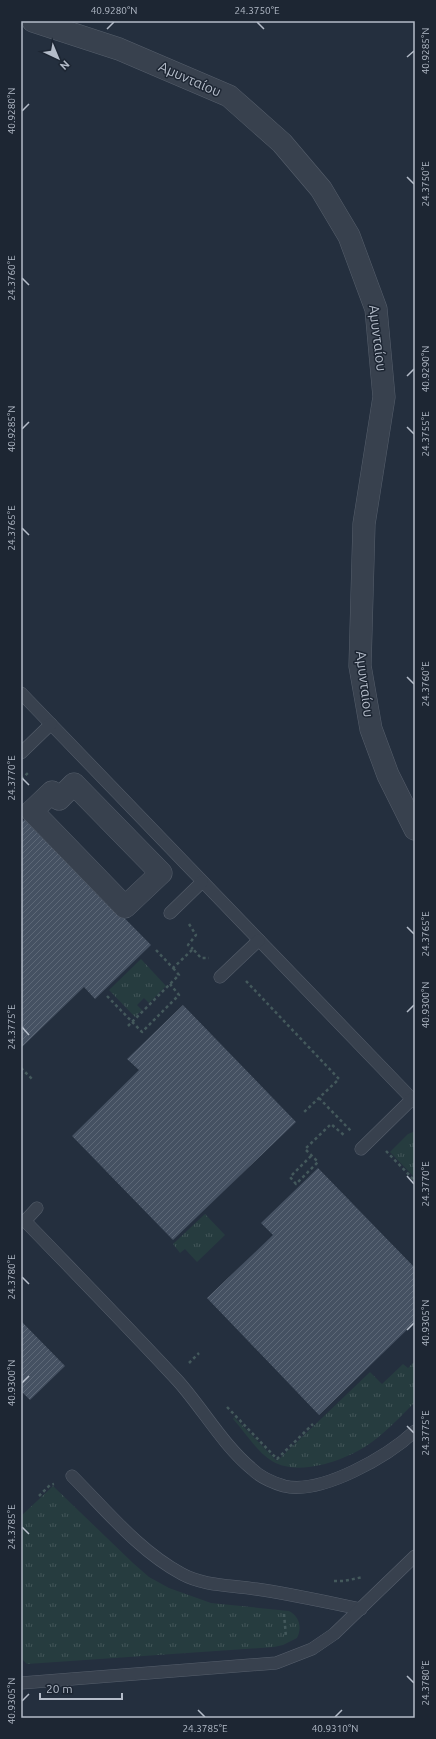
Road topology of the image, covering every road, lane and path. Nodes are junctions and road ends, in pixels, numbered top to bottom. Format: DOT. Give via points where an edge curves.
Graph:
graph roads {
  1 [pos="33,21"];
  2 [pos="21,693"];
  3 [pos="51,724"];
  4 [pos="21,753"];
  5 [pos="415,829"];
  6 [pos="202,882"];
  7 [pos="125,907"];
  8 [pos="170,912"];
  9 [pos="189,920"];
  10 [pos="259,940"];
  11 [pos="193,949"];
  12 [pos="156,950"];
  13 [pos="212,956"];
  14 [pos="173,968"];
  15 [pos="220,977"];
  16 [pos="245,978"];
  17 [pos="170,984"];
  18 [pos="107,996"];
  19 [pos="132,1022"];
  20 [pos="128,1026"];
  21 [pos="21,1068"];
  22 [pos="32,1079"];
  23 [pos="319,1098"];
  24 [pos="414,1100"];
  25 [pos="302,1114"];
  26 [pos="391,1146"];
  27 [pos="361,1149"];
  28 [pos="311,1156"];
  29 [pos="292,1180"];
  30 [pos="415,1182"];
  31 [pos="290,1183"];
  32 [pos="37,1208"];
  33 [pos="199,1353"];
  34 [pos="187,1367"];
  35 [pos="222,1402"];
  36 [pos="313,1424"];
  37 [pos="415,1431"];
  38 [pos="72,1476"];
  39 [pos="58,1486"];
  40 [pos="39,1496"];
  41 [pos="415,1556"];
  42 [pos="366,1576"];
  43 [pos="332,1581"];
  44 [pos="284,1608"];
  45 [pos="361,1609"];
  46 [pos="286,1639"];
  47 [pos="21,1683"];
  1 -- 5 [label="street, Αμυνταίου" via="119,49 229,96 282,143 321,189 349,236 376,309 384,397 364,524 360,666 371,729 388,775"];
  2 -- 3 [label="lane"];
  3 -- 4 [label="lane"];
  3 -- 6 [label="lane"];
  6 -- 8 [label="lane"];
  6 -- 10 [label="lane"];
  7 -- 7 [label="street" via="161,873 74,784 59,799 52,792 32,811"];
  9 -- 11 [label="path" via="189,926 196,935 188,945"];
  10 -- 15 [label="lane"];
  10 -- 24 [label="lane"];
  11 -- 13 [label="path" via="203,959"];
  11 -- 14 [label="path"];
  12 -- 14 [label="path"];
  14 -- 17 [label="path" via="179,975"];
  16 -- 23 [label="path" via="338,1079"];
  17 -- 19 [label="path"];
  17 -- 19 [label="path" via="179,995 142,1032"];
  18 -- 19 [label="path"];
  19 -- 20 [label="path"];
  21 -- 22 [label="path"];
  23 -- 25 [label="path"];
  23 -- 28 [label="path" via="351,1134 343,1135 331,1124 305,1149"];
  24 -- 27 [label="lane"];
  26 -- 30 [label="path" via="386,1151"];
  28 -- 29 [label="path" via="290,1177"];
  28 -- 29 [label="path" via="318,1162 296,1184"];
  29 -- 31 [label="path"];
  32 -- 37 [label="lane" via="25,1221 178,1382 253,1471 286,1486 309,1487 323,1484 368,1463"];
  33 -- 34 [label="path"];
  35 -- 36 [label="path" via="277,1459"];
  38 -- 45 [label="lane" via="159,1560 183,1574 209,1583 256,1589"];
  39 -- 40 [label="path" via="50,1485"];
  41 -- 45 [label="lane"];
  42 -- 43 [label="path"];
  44 -- 46 [label="path"];
  45 -- 47 [label="lane" via="334,1634 312,1649 276,1663"];
}
